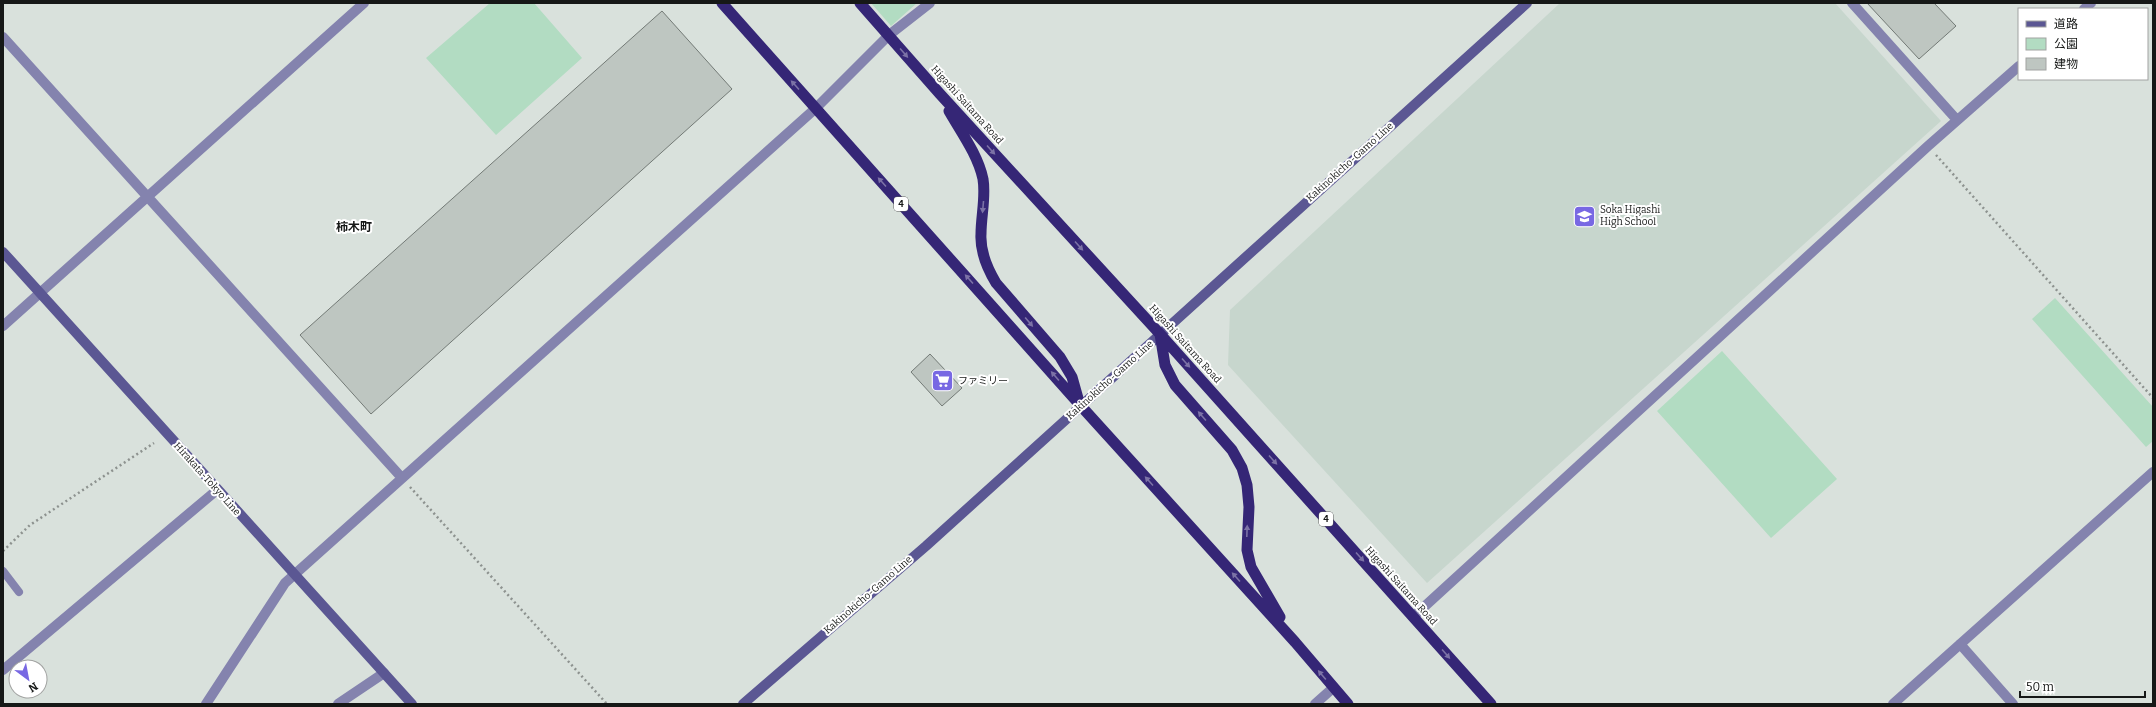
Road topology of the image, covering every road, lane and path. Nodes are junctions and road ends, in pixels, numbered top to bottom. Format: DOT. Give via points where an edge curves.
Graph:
graph roads {
  1 [pos="364,3"];
  2 [pos="722,3"];
  3 [pos="860,3"];
  4 [pos="930,3"];
  5 [pos="1527,3"];
  6 [pos="1852,3"];
  7 [pos="889,35"];
  8 [pos="3,37"];
  9 [pos="2018,67"];
  10 [pos="940,94"];
  11 [pos="816,108"];
  12 [pos="1957,120"];
  13 [pos="1928,146"];
  14 [pos="148,196"];
  15 [pos="3,252"];
  16 [pos="39,292"];
  17 [pos="3,326"];
  18 [pos="1160,334"];
  19 [pos="2153,398"];
  20 [pos="1081,406"];
  21 [pos="154,444"];
  22 [pos="2153,472"];
  23 [pos="402,478"];
  24 [pos="217,490"];
  25 [pos="3,551"];
  26 [pos="3,571"];
  27 [pos="294,574"];
  28 [pos="19,592"];
  29 [pos="1413,617"];
  30 [pos="1295,642"];
  31 [pos="1960,644"];
  32 [pos="3,670"];
  33 [pos="1460,671"];
  34 [pos="384,673"];
  35 [pos="1333,688"];
  36 [pos="206,704"];
  37 [pos="338,704"];
  38 [pos="412,704"];
  39 [pos="607,704"];
  40 [pos="743,704"];
  41 [pos="1315,704"];
  42 [pos="1348,704"];
  43 [pos="1480,704"];
  44 [pos="1491,704"];
  45 [pos="1892,704"];
  46 [pos="2014,704"];
  1 -- 14 [label="street"];
  11 -- 2 [label="highway, 4, one-way"];
  3 -- 7 [label="highway, Higashi Saitama Road / 4"];
  4 -- 7 [label="street"];
  5 -- 18 [label="main road, Kakinokicho-Gamo Line"];
  6 -- 12 [label="street"];
  7 -- 10 [label="highway, Higashi Saitama Road / 4, one-way"];
  7 -- 11 [label="street"];
  8 -- 14 [label="street"];
  9 -- 12 [label="street"];
  10 -- 18 [label="highway, Higashi Saitama Road / 4, one-way"];
  10 -- 20 [label="highway, 4, one-way" via="978,163 983,180 980,236 988,270 996,283 1060,356 1072,377"];
  20 -- 11 [label="highway, 4, one-way"];
  11 -- 23 [label="street"];
  12 -- 13 [label="street"];
  13 -- 19 [label="path"];
  13 -- 29 [label="street"];
  14 -- 16 [label="street"];
  14 -- 23 [label="street"];
  15 -- 16 [label="main road, Hirakata-Tokyo Line"];
  16 -- 17 [label="street"];
  16 -- 24 [label="main road, Hirakata-Tokyo Line"];
  18 -- 20 [label="main road, Kakinokicho-Gamo Line"];
  18 -- 29 [label="highway, Higashi Saitama Road / 4, one-way"];
  30 -- 18 [label="highway, 4, one-way" via="1251,567 1247,550 1249,507 1242,468 1232,450 1175,385 1165,365"];
  30 -- 20 [label="highway, 4, one-way"];
  20 -- 40 [label="main road, Kakinokicho-Gamo Line" via="926,546"];
  21 -- 25 [label="path" via="30,525"];
  22 -- 31 [label="street"];
  23 -- 27 [label="street"];
  23 -- 39 [label="path"];
  24 -- 27 [label="main road, Hirakata-Tokyo Line"];
  24 -- 32 [label="street"];
  26 -- 28 [label="lane"];
  27 -- 34 [label="main road, Hirakata-Tokyo Line"];
  27 -- 36 [label="street" via="285,583"];
  29 -- 33 [label="highway, Higashi Saitama Road / 4, one-way"];
  35 -- 30 [label="highway, 4, one-way"];
  31 -- 45 [label="street"];
  31 -- 46 [label="street"];
  33 -- 43 [label="highway, 4"];
  33 -- 44 [label="highway, Higashi Saitama Road / 4"];
  34 -- 37 [label="street"];
  34 -- 38 [label="main road, Hirakata-Tokyo Line"];
  35 -- 41 [label="street"];
  35 -- 42 [label="highway, 4"];
}
